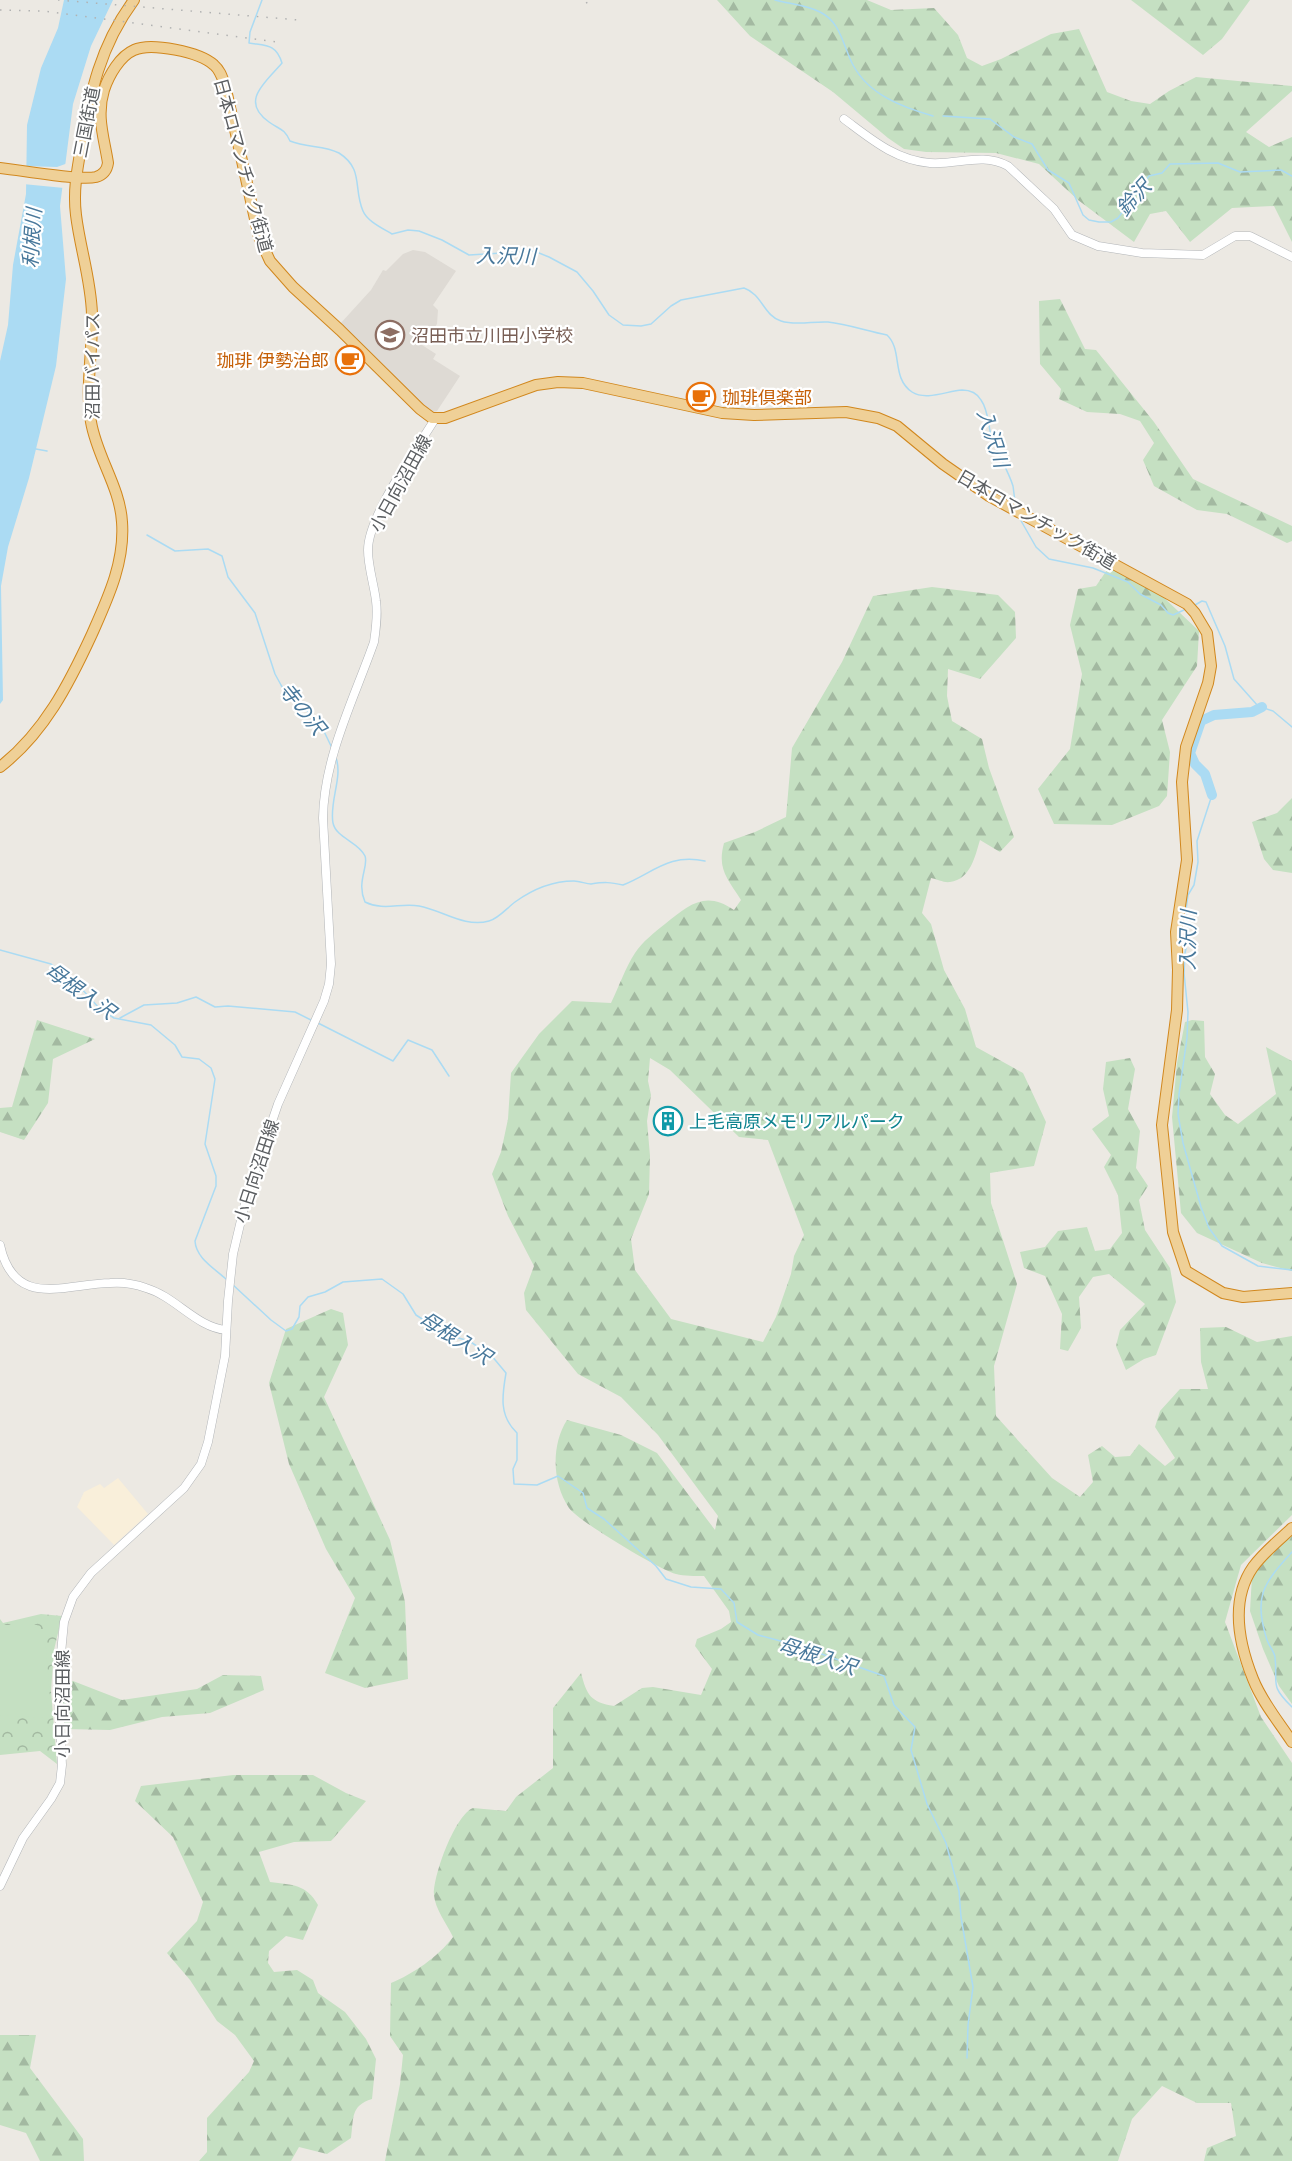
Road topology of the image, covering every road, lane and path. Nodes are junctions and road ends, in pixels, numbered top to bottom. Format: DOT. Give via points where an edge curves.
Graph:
graph roads {
  1 [pos="134,0"];
  2 [pos="844,119"];
  3 [pos="0,168"];
  4 [pos="76,177"];
  5 [pos="1292,257"];
  6 [pos="435,419"];
  7 [pos="0,767"];
  8 [pos="0,1245"];
  9 [pos="1292,1293"];
  10 [pos="226,1330"];
  11 [pos="1292,1528"];
  12 [pos="1292,1742"];
  13 [pos="0,1886"];
  1 -- 4 [label="highway, 三国街道" via="116,26 98,67"];
  2 -- 5 [label="main road" via="890,152 902,156 928,163 980,158 1008,166 1054,209 1072,235 1098,246 1203,255 1235,236 1250,236"];
  3 -- 4 [label="highway, 三国街道"];
  4 -- 6 [label="highway, 日本ロマンチック街道" via="95,177 107,168 100,129 101,103 105,85 126,54 143,47 161,47 213,64 225,85 259,237 270,261 405,395"];
  4 -- 7 [label="highway, 沼田バイパス" via="76,216 92,314 91,421 121,512 122,553 102,612 65,689 28,742"];
  6 -- 9 [label="highway, 日本ロマンチック街道" via="536,385 558,382 584,383 722,413 846,412 878,418 897,426 989,496 1187,604 1207,633 1211,666 1183,764 1187,860 1176,932 1177,1010 1162,1125 1173,1232 1186,1270 1223,1293 1243,1297"];
  6 -- 10 [label="main road, 小日向沼田線" via="380,511 369,538 376,632 332,756 324,798 329,984 278,1104 247,1195 233,1254"];
  8 -- 10 [label="main road" via="11,1272 37,1288 58,1290 110,1282 135,1285 172,1300 209,1327"];
  10 -- 13 [label="main road, 小日向沼田線" via="225,1356 201,1464 184,1488 91,1573 68,1608 58,1684 60,1783 30,1826"];
  11 -- 12 [label="highway" via="1253,1566 1238,1604 1241,1635 1253,1678"];
}
